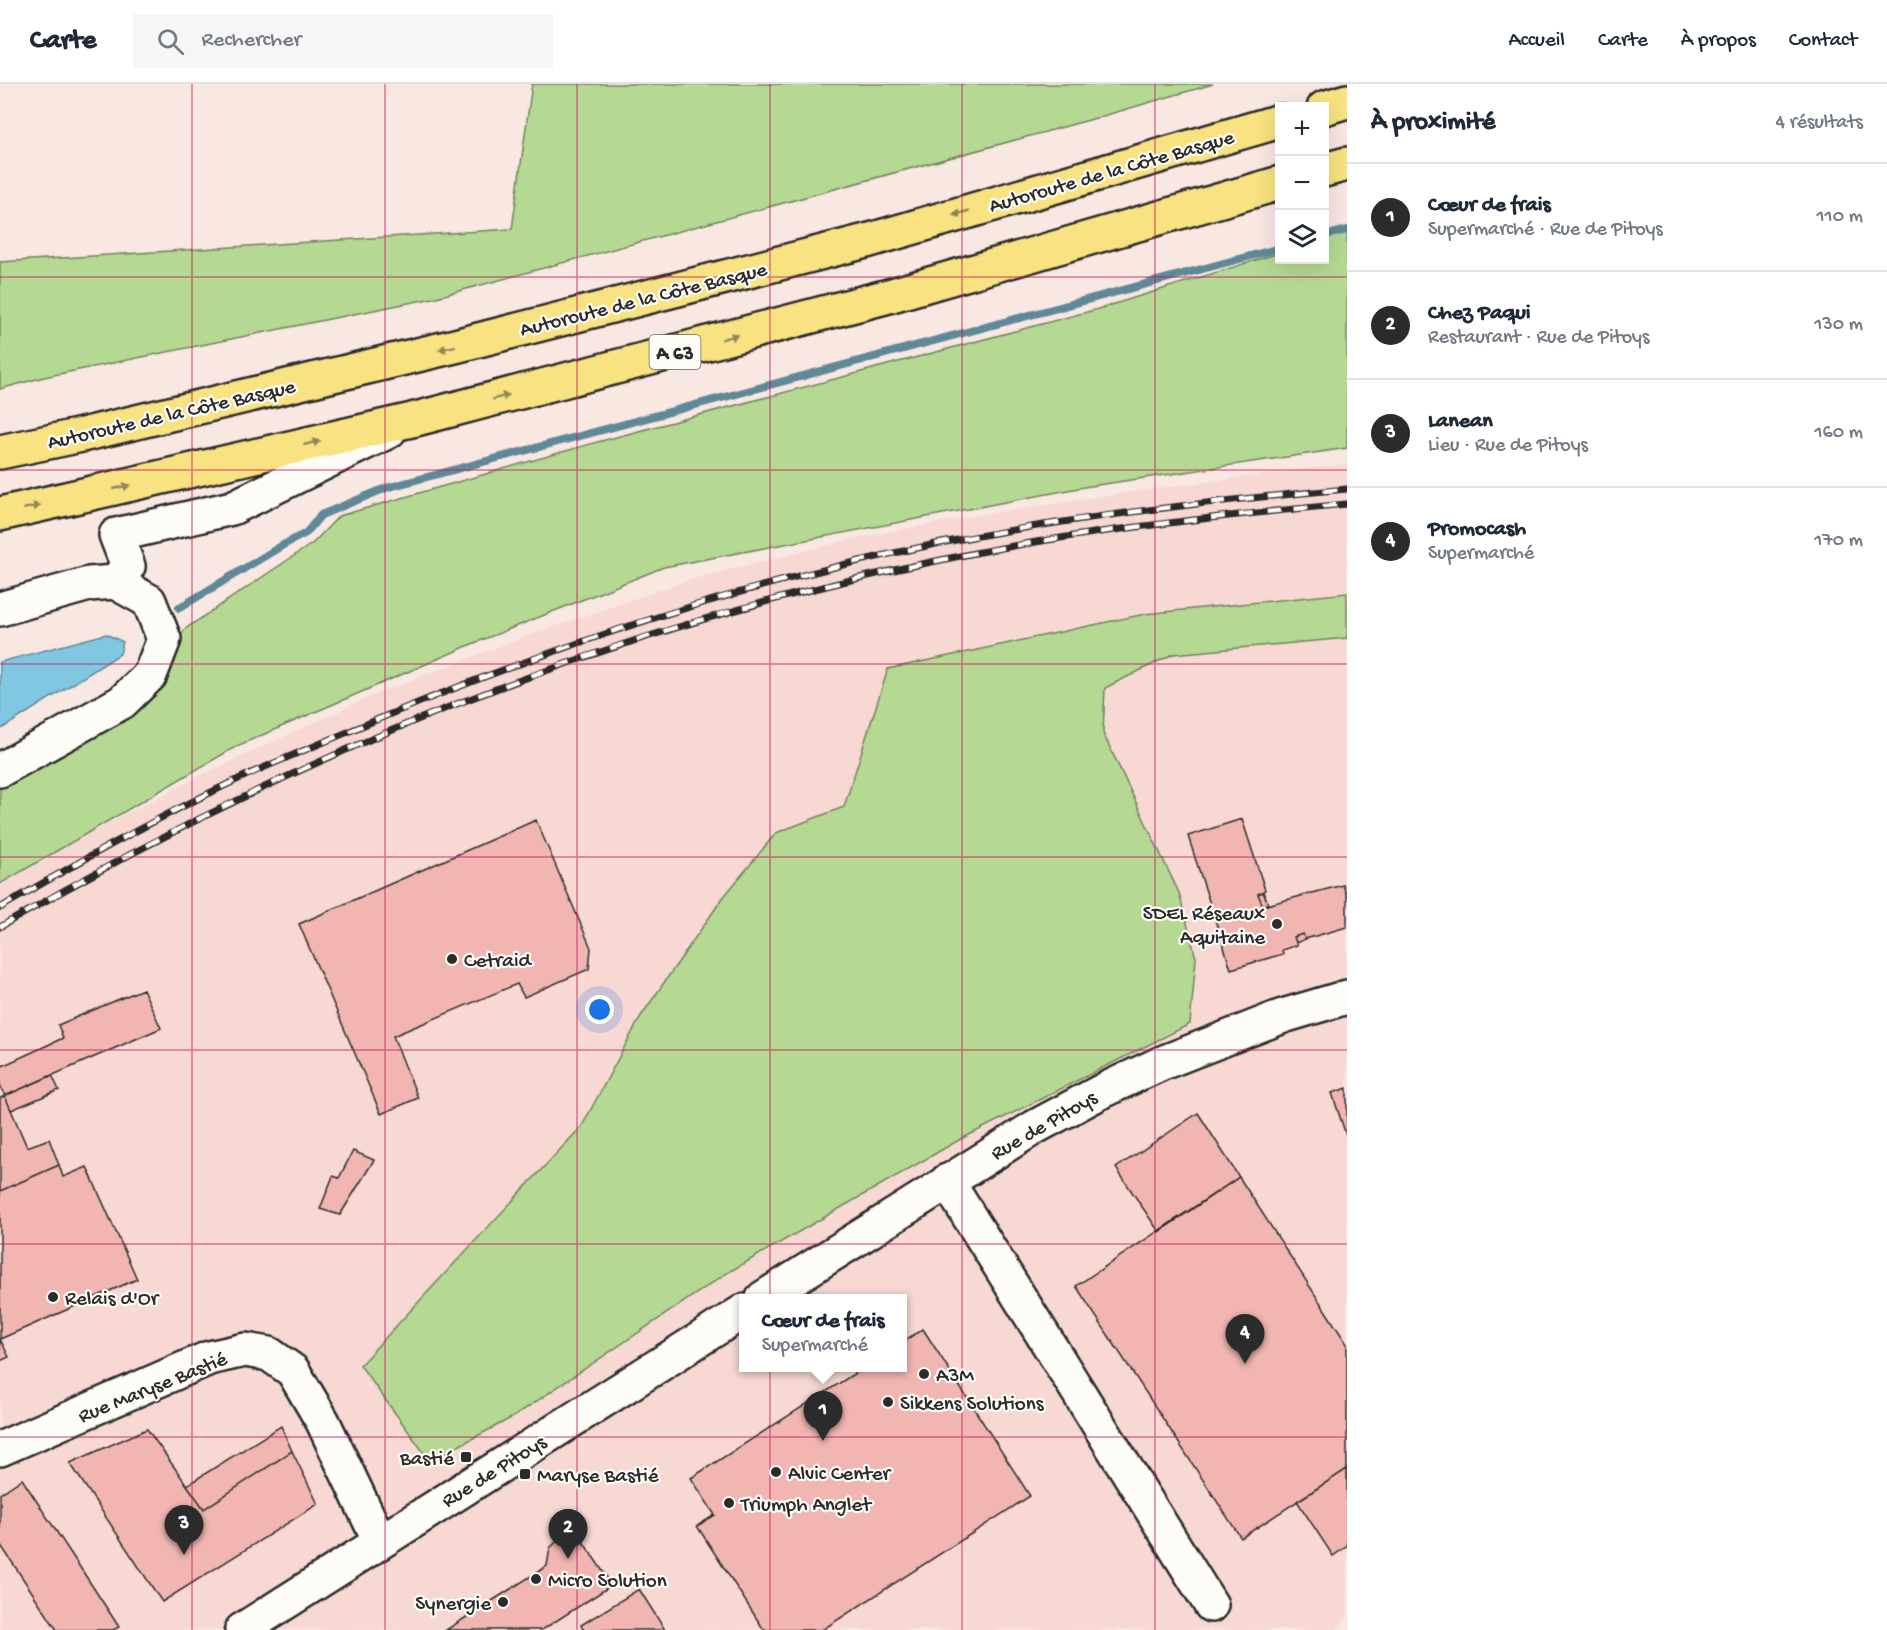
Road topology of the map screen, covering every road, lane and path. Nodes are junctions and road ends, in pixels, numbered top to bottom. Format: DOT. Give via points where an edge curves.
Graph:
graph roads {
  1 [pos="1347,101"];
  2 [pos="1329,106"];
  3 [pos="1275,122"];
  4 [pos="1347,164"];
  5 [pos="1329,169"];
  6 [pos="1275,184"];
  7 [pos="412,420"];
  8 [pos="0,452"];
  9 [pos="0,514"];
  10 [pos="115,582"];
  11 [pos="0,609"];
  12 [pos="0,770"];
  13 [pos="1347,997"];
  14 [pos="947,1181"];
  15 [pos="771,1294"];
  16 [pos="739,1314"];
  17 [pos="0,1449"];
  18 [pos="380,1542"];
  19 [pos="1211,1605"];
  20 [pos="242,1630"];
  1 -- 2 [label="highway"];
  3 -- 8 [label="highway, Autoroute de la Côte Basque, one-way" via="870,240 455,346"];
  4 -- 5 [label="highway"];
  7 -- 6 [label="highway, A 63, one-way" via="885,297"];
  9 -- 7 [label="highway, A 63, one-way"];
  7 -- 10 [label="street" via="232,508 116,535 128,566"];
  10 -- 11 [label="street" via="89,584"];
  10 -- 12 [label="street" via="149,601 164,639 150,675 122,702"];
  13 -- 14 [label="street, Rue de Pitoys" via="1283,1016 1162,1063 1035,1126"];
  14 -- 15 [label="street, Rue de Pitoys"];
  14 -- 19 [label="street"];
  16 -- 18 [label="street, Rue de Pitoys"];
  17 -- 18 [label="street, Rue Maryse Bastié" via="209,1358 245,1350 269,1354 293,1371 323,1422"];
  18 -- 20 [label="street, Rue de Pitoys"];
}
